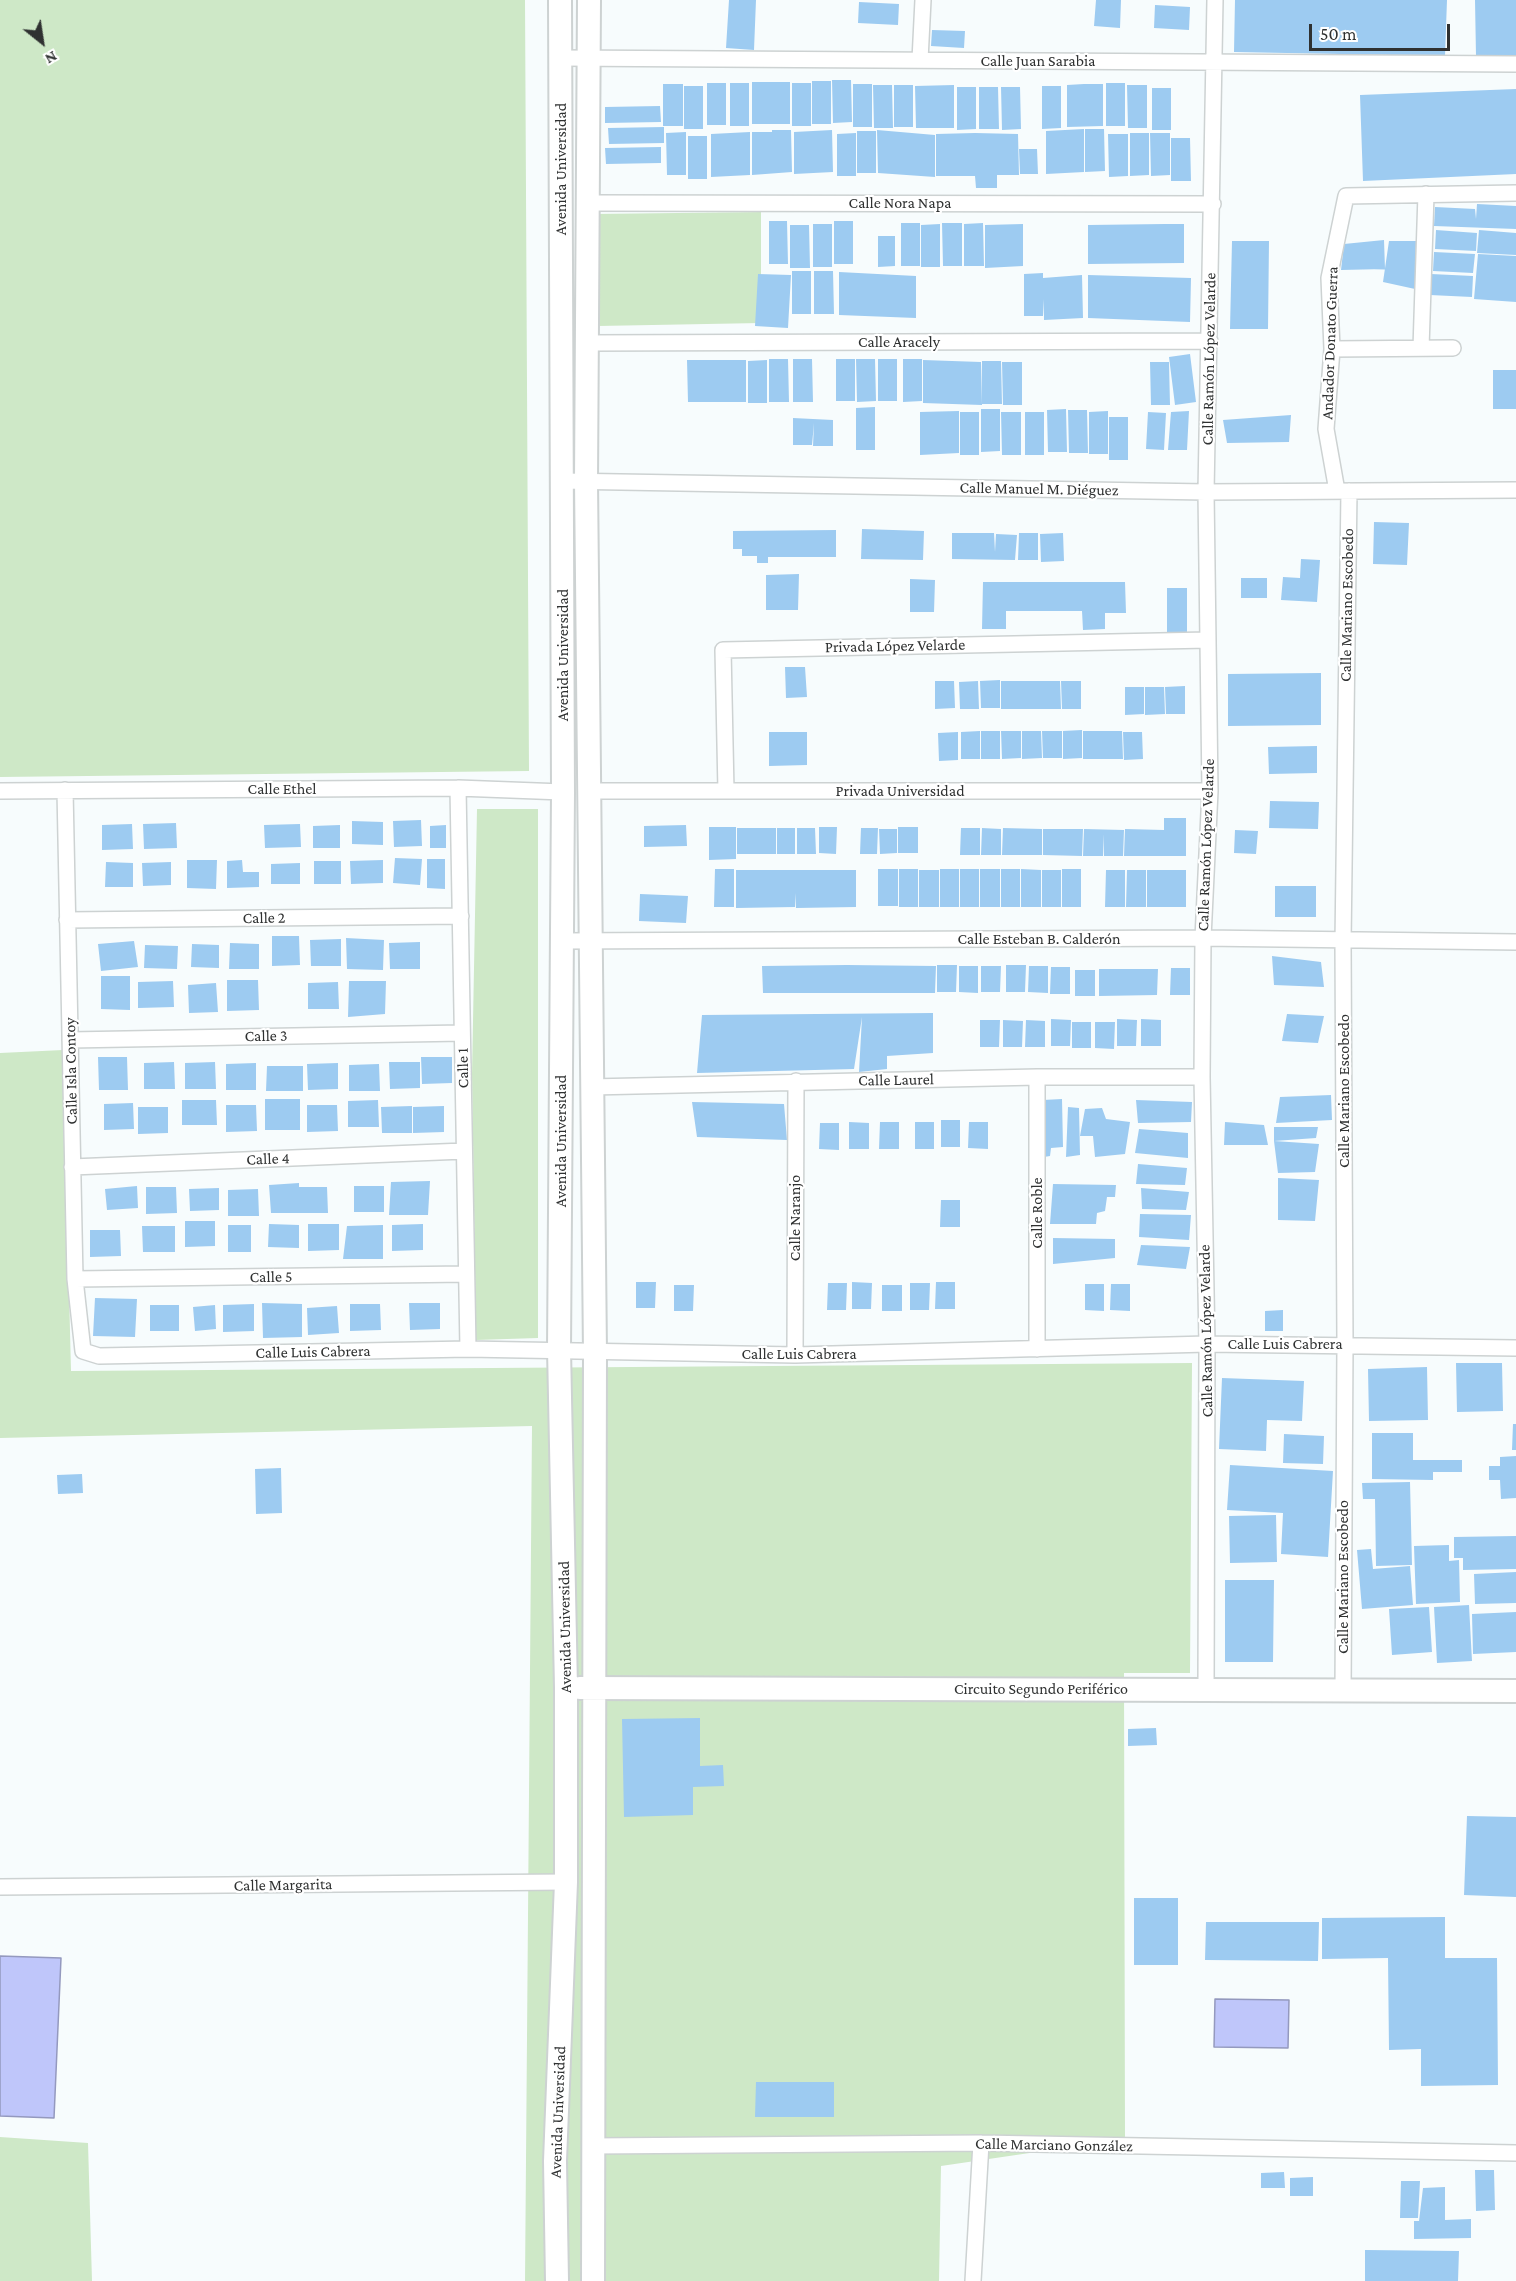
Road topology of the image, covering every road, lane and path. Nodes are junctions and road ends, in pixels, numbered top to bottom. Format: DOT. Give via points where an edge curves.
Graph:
graph roads {
  1 [pos="560,0"];
  2 [pos="589,0"];
  3 [pos="923,0"];
  4 [pos="1215,0"];
  5 [pos="589,57"];
  6 [pos="560,58"];
  7 [pos="920,60"];
  8 [pos="1215,63"];
  9 [pos="1516,64"];
  10 [pos="1516,193"];
  11 [pos="1426,194"];
  12 [pos="586,203"];
  13 [pos="1213,204"];
  14 [pos="1210,341"];
  15 [pos="587,343"];
  16 [pos="1421,348"];
  17 [pos="1453,348"];
  18 [pos="1332,349"];
  19 [pos="585,481"];
  20 [pos="562,482"];
  21 [pos="1516,490"];
  22 [pos="1343,491"];
  23 [pos="1206,492"];
  24 [pos="1208,640"];
  25 [pos="563,704"];
  26 [pos="588,705"];
  27 [pos="458,788"];
  28 [pos="64,790"];
  29 [pos="0,791"];
  30 [pos="590,791"];
  31 [pos="726,791"];
  32 [pos="1210,791"];
  33 [pos="563,792"];
  34 [pos="461,916"];
  35 [pos="68,920"];
  36 [pos="1203,938"];
  37 [pos="562,941"];
  38 [pos="590,941"];
  39 [pos="1343,942"];
  40 [pos="1516,942"];
  41 [pos="462,1033"];
  42 [pos="70,1040"];
  43 [pos="1036,1077"];
  44 [pos="1202,1077"];
  45 [pos="796,1081"];
  46 [pos="591,1087"];
  47 [pos="465,1151"];
  48 [pos="72,1167"];
  49 [pos="466,1274"];
  50 [pos="75,1279"];
  51 [pos="1207,1344"];
  52 [pos="1345,1344"];
  53 [pos="1516,1348"];
  54 [pos="468,1349"];
  55 [pos="559,1349"];
  56 [pos="1037,1349"];
  57 [pos="83,1351"];
  58 [pos="595,1353"];
  59 [pos="795,1355"];
  60 [pos="566,1688"];
  61 [pos="595,1688"];
  62 [pos="1206,1690"];
  63 [pos="1342,1691"];
  64 [pos="1516,1691"];
  65 [pos="566,1882"];
  66 [pos="0,1887"];
  67 [pos="981,2143"];
  68 [pos="592,2146"];
  69 [pos="1516,2153"];
  70 [pos="557,2281"];
  71 [pos="593,2281"];
  72 [pos="973,2281"];
  1 -- 6 [label="main road, Avenida Universidad"];
  2 -- 5 [label="main road, Avenida Universidad"];
  3 -- 7 [label="street"];
  4 -- 8 [label="street, Calle Ramón López Velarde"];
  5 -- 6 [label="street, Calle Juan Sarabia"];
  5 -- 7 [label="street, Calle Juan Sarabia"];
  5 -- 12 [label="main road, Avenida Universidad"];
  6 -- 20 [label="main road, Avenida Universidad"];
  7 -- 8 [label="street, Calle Juan Sarabia"];
  8 -- 9 [label="street, Calle Juan Sarabia"];
  8 -- 13 [label="street, Calle Ramón López Velarde"];
  10 -- 11 [label="street"];
  11 -- 16 [label="street"];
  11 -- 18 [label="street, Andador Donato Guerra" via="1346,196 1329,278"];
  12 -- 13 [label="street, Calle Nora Napa"];
  12 -- 15 [label="main road, Avenida Universidad"];
  13 -- 14 [label="street, Calle Ramón López Velarde"];
  14 -- 15 [label="street, Calle Aracely"];
  14 -- 23 [label="street, Calle Ramón López Velarde"];
  15 -- 19 [label="main road, Avenida Universidad"];
  16 -- 17 [label="street"];
  16 -- 18 [label="street"];
  18 -- 22 [label="street, Andador Donato Guerra" via="1326,429"];
  19 -- 20 [label="street, Calle Manuel M. Diéguez"];
  19 -- 23 [label="street, Calle Manuel M. Diéguez"];
  19 -- 26 [label="main road, Avenida Universidad"];
  20 -- 25 [label="main road, Avenida Universidad"];
  21 -- 22 [label="street, Calle Manuel M. Diéguez"];
  22 -- 23 [label="street, Calle Manuel M. Diéguez"];
  22 -- 39 [label="street, Calle Mariano Escobedo"];
  23 -- 24 [label="street, Calle Ramón López Velarde"];
  24 -- 31 [label="street, Privada López Velarde" via="723,650"];
  24 -- 32 [label="street, Calle Ramón López Velarde"];
  25 -- 26 [label="street"];
  25 -- 33 [label="main road, Avenida Universidad"];
  26 -- 30 [label="main road, Avenida Universidad"];
  27 -- 28 [label="street, Calle Ethel"];
  27 -- 33 [label="street, Calle Ethel"];
  27 -- 34 [label="street, Calle 1"];
  28 -- 29 [label="street, Calle Ethel"];
  28 -- 35 [label="street, Calle Isla Contoy"];
  30 -- 31 [label="street, Privada Universidad"];
  30 -- 38 [label="main road, Avenida Universidad"];
  31 -- 32 [label="street, Privada Universidad"];
  32 -- 36 [label="street, Calle Ramón López Velarde"];
  33 -- 37 [label="main road, Avenida Universidad"];
  34 -- 35 [label="street, Calle 2"];
  34 -- 41 [label="street, Calle 1"];
  35 -- 42 [label="street, Calle Isla Contoy"];
  36 -- 38 [label="street, Calle Esteban B. Calderón"];
  36 -- 39 [label="street, Calle Esteban B. Calderón"];
  36 -- 44 [label="street, Calle Ramón López Velarde"];
  37 -- 38 [label="street, Calle Esteban B. Calderón"];
  37 -- 55 [label="main road, Avenida Universidad"];
  38 -- 46 [label="main road, Avenida Universidad"];
  39 -- 40 [label="street, Calle Esteban B. Calderón"];
  39 -- 52 [label="street, Calle Mariano Escobedo"];
  41 -- 42 [label="street, Calle 3"];
  41 -- 47 [label="street, Calle 1"];
  42 -- 48 [label="street, Calle Isla Contoy"];
  43 -- 44 [label="street, Calle Laurel"];
  43 -- 45 [label="street, Calle Laurel"];
  43 -- 56 [label="street, Calle Roble"];
  44 -- 51 [label="street, Calle Ramón López Velarde"];
  45 -- 46 [label="street, Calle Laurel"];
  45 -- 59 [label="street, Calle Naranjo"];
  46 -- 58 [label="main road, Avenida Universidad"];
  47 -- 48 [label="street, Calle 4"];
  47 -- 49 [label="street, Calle 1"];
  48 -- 50 [label="street, Calle Isla Contoy"];
  49 -- 50 [label="street, Calle 5"];
  49 -- 54 [label="street, Calle 1"];
  50 -- 57 [label="street, Calle Isla Contoy"];
  51 -- 52 [label="street, Calle Luis Cabrera"];
  51 -- 56 [label="street, Calle Luis Cabrera"];
  51 -- 62 [label="street, Calle Ramón López Velarde"];
  52 -- 53 [label="street, Calle Luis Cabrera"];
  52 -- 63 [label="street, Calle Mariano Escobedo"];
  54 -- 55 [label="street, Calle Luis Cabrera"];
  54 -- 57 [label="street, Calle Luis Cabrera" via="99,1356"];
  55 -- 58 [label="street, Calle Luis Cabrera"];
  55 -- 60 [label="main road, Avenida Universidad"];
  56 -- 59 [label="street, Calle Luis Cabrera"];
  58 -- 59 [label="street, Calle Luis Cabrera"];
  58 -- 61 [label="main road, Avenida Universidad"];
  60 -- 61 [label="main road, Circuito Segundo Periférico"];
  60 -- 65 [label="main road, Avenida Universidad"];
  61 -- 62 [label="main road, Circuito Segundo Periférico"];
  61 -- 68 [label="main road, Avenida Universidad"];
  62 -- 63 [label="main road, Circuito Segundo Periférico"];
  63 -- 64 [label="main road, Circuito Segundo Periférico"];
  65 -- 66 [label="street, Calle Margarita"];
  65 -- 70 [label="main road, Avenida Universidad" via="555,2161"];
  67 -- 68 [label="street, Calle Marciano González"];
  67 -- 69 [label="street, Calle Marciano González"];
  67 -- 72 [label="street"];
  68 -- 71 [label="main road, Avenida Universidad"];
}
